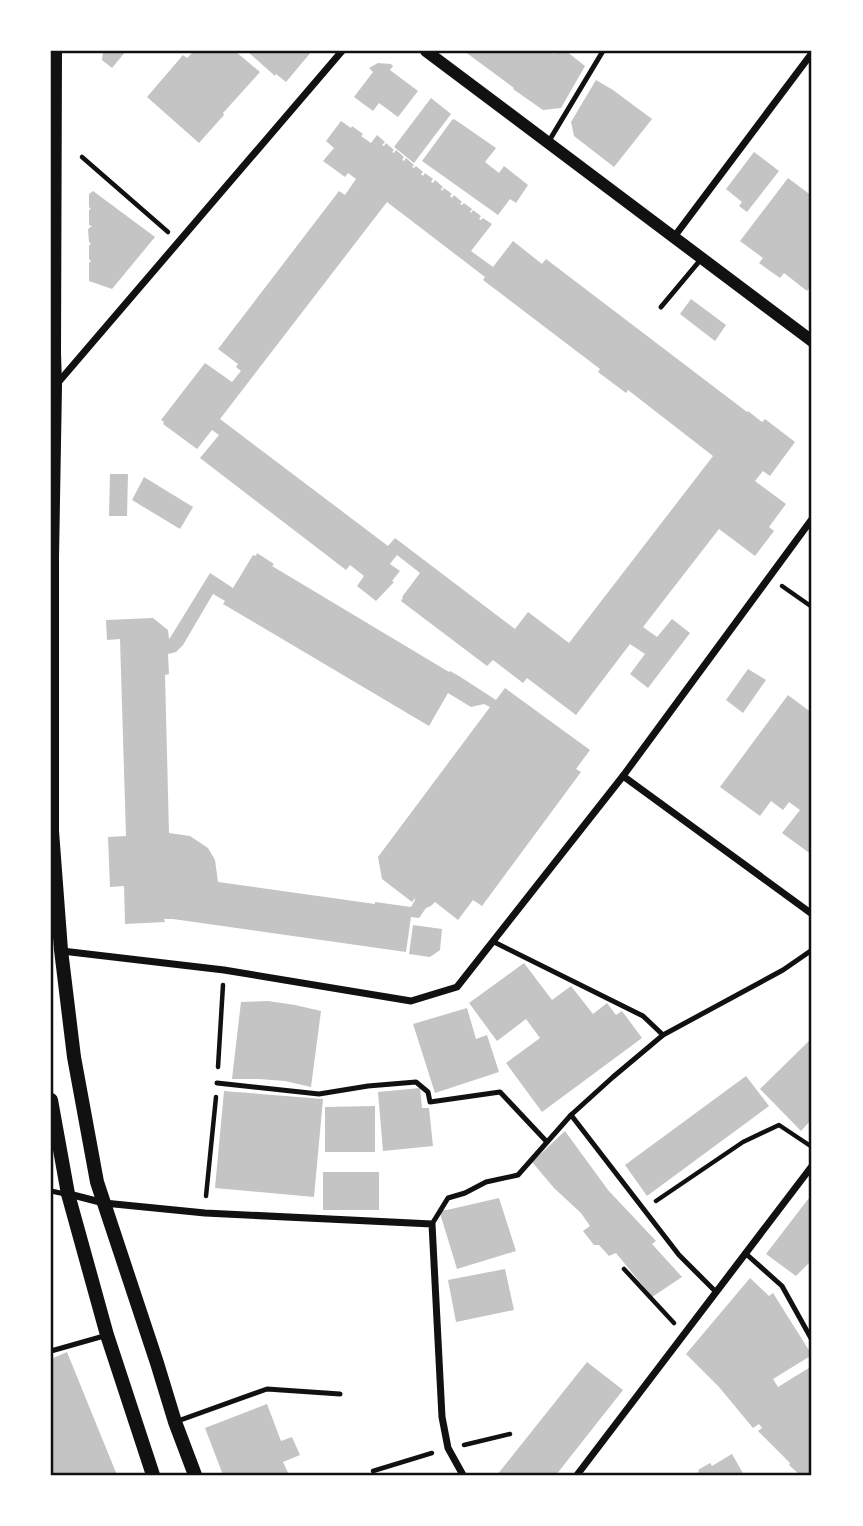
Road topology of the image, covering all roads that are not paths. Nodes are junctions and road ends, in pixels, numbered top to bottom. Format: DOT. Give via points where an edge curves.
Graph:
graph roads {
  1 [pos="55,51"];
  2 [pos="342,51"];
  3 [pos="426,51"];
  4 [pos="603,51"];
  5 [pos="812,53"];
  6 [pos="548,143"];
  7 [pos="674,237"];
  8 [pos="702,258"];
  9 [pos="661,307"];
  10 [pos="812,341"];
  11 [pos="53,389"];
  12 [pos="812,519"];
  13 [pos="623,776"];
  14 [pos="812,914"];
  15 [pos="494,942"];
  16 [pos="61,950"];
  17 [pos="812,950"];
  18 [pos="663,1035"];
  19 [pos="217,1083"];
  20 [pos="51,1100"];
  21 [pos="571,1115"];
  22 [pos="547,1142"];
  23 [pos="812,1166"];
  24 [pos="51,1191"];
  25 [pos="68,1194"];
  26 [pos="104,1203"];
  27 [pos="432,1224"];
  28 [pos="745,1253"];
  29 [pos="716,1292"];
  30 [pos="107,1335"];
  31 [pos="812,1340"];
  32 [pos="51,1351"];
  33 [pos="340,1394"];
  34 [pos="175,1422"];
  35 [pos="153,1475"];
  36 [pos="195,1475"];
  37 [pos="463,1475"];
  38 [pos="577,1475"];
  1 -- 11 [label="main road"];
  2 -- 11 [label="street"];
  3 -- 6 [label="street"];
  4 -- 6 [label="lane"];
  5 -- 7 [label="street"];
  6 -- 7 [label="street"];
  7 -- 8 [label="street"];
  8 -- 9 [label="lane"];
  8 -- 10 [label="street"];
  11 -- 16 [label="main road" via="52,831"];
  12 -- 13 [label="street"];
  13 -- 14 [label="street"];
  13 -- 15 [label="street"];
  15 -- 16 [label="street" via="457,987 411,1001"];
  15 -- 18 [label="lane" via="643,1016"];
  16 -- 26 [label="main road" via="74,1058"];
  17 -- 18 [label="lane"];
  18 -- 21 [label="lane"];
  19 -- 22 [label="lane" via="319,1094 416,1083 428,1091 430,1102 500,1092"];
  20 -- 25 [label="main road"];
  21 -- 22 [label="lane"];
  21 -- 29 [label="lane" via="679,1255"];
  22 -- 27 [label="lane" via="518,1175 447,1198"];
  23 -- 28 [label="street"];
  24 -- 25 [label="lane"];
  25 -- 26 [label="street"];
  25 -- 30 [label="main road"];
  26 -- 27 [label="street" via="205,1213"];
  26 -- 34 [label="main road"];
  27 -- 37 [label="street" via="442,1417 448,1448"];
  28 -- 29 [label="street"];
  28 -- 31 [label="lane" via="782,1286"];
  29 -- 38 [label="street"];
  30 -- 32 [label="lane"];
  30 -- 35 [label="main road"];
  33 -- 34 [label="lane" via="267,1389"];
  34 -- 36 [label="main road"];
}
